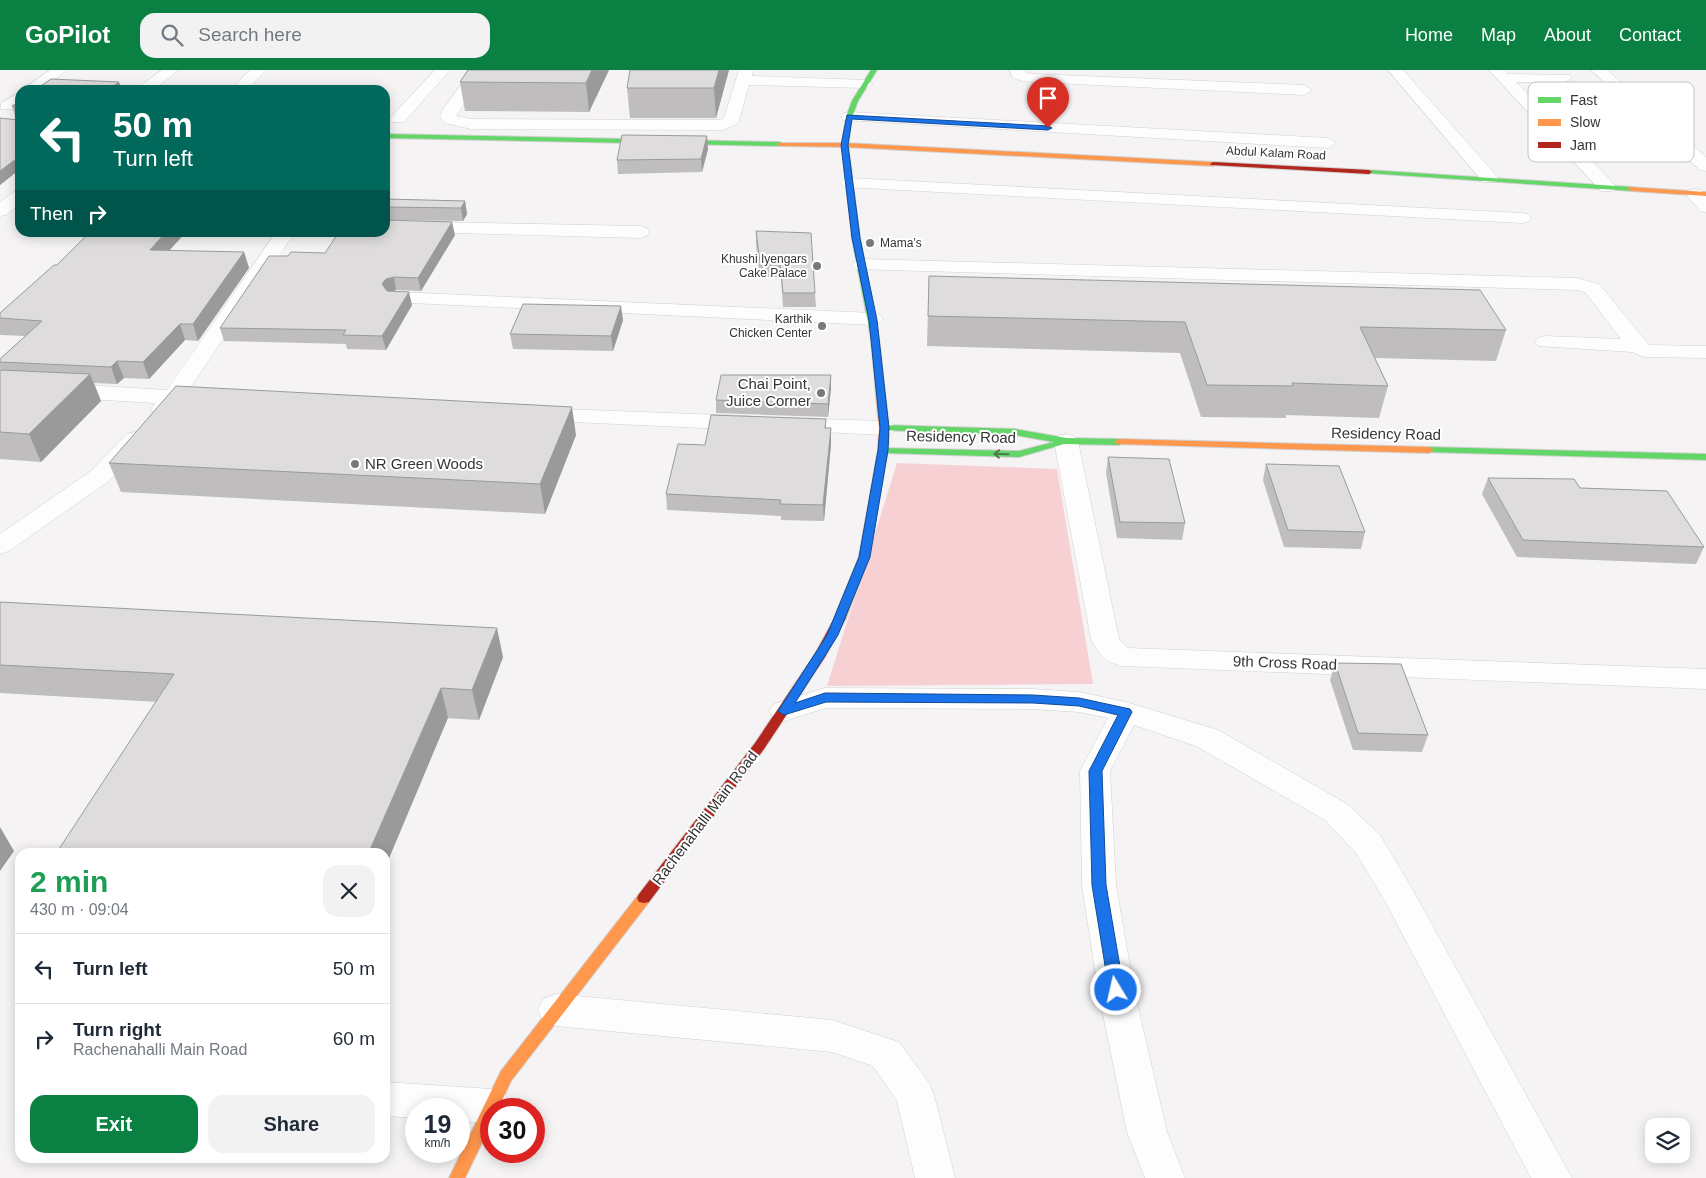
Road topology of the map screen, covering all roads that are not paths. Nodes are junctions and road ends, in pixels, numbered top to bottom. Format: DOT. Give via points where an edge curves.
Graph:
graph roads {
  1 [pos="60,70"];
  2 [pos="170,70"];
  3 [pos="259,70"];
  4 [pos="443,70"];
  5 [pos="479,70"];
  6 [pos="874,70"];
  7 [pos="1017,70"];
  8 [pos="1395,70"];
  9 [pos="1598,70"];
  10 [pos="1500,74"];
  11 [pos="744,75"];
  12 [pos="1565,78"];
  13 [pos="1612,82"];
  14 [pos="866,84"];
  15 [pos="38,85"];
  16 [pos="151,85"];
  17 [pos="243,85"];
  18 [pos="1304,90"];
  19 [pos="15,100"];
  20 [pos="855,101"];
  21 [pos="875,102"];
  22 [pos="1528,104"];
  23 [pos="6,106"];
  24 [pos="849,117"];
  25 [pos="398,120"];
  26 [pos="390,136"];
  27 [pos="1328,143"];
  28 [pos="845,145"];
  29 [pos="1694,155"];
  30 [pos="1583,162"];
  31 [pos="1706,166"];
  32 [pos="1489,178"];
  33 [pos="850,183"];
  34 [pos="1607,187"];
  35 [pos="1702,198"];
  36 [pos="15,200"];
  37 [pos="0,211"];
  38 [pos="1522,218"];
  39 [pos="390,226"];
  40 [pos="640,232"];
  41 [pos="282,237"];
  42 [pos="862,265"];
  43 [pos="397,298"];
  44 [pos="873,320"];
  45 [pos="1545,342"];
  46 [pos="1637,346"];
  47 [pos="1706,352"];
  48 [pos="0,387"];
  49 [pos="173,397"];
  50 [pos="222,400"];
  51 [pos="510,414"];
  52 [pos="884,428"];
  53 [pos="1066,441"];
  54 [pos="883,450"];
  55 [pos="1706,458"];
  56 [pos="0,546"];
  57 [pos="1706,679"];
  58 [pos="784,711"];
  59 [pos="1126,712"];
  60 [pos="556,1010"];
  61 [pos="495,1098"];
  62 [pos="390,1099"];
  63 [pos="480,1105"];
  64 [pos="480,1129"];
  65 [pos="457,1178"];
  66 [pos="935,1178"];
  67 [pos="1165,1178"];
  68 [pos="1552,1178"];
  1 -- 15 [label="street"];
  2 -- 16 [label="street"];
  3 -- 17 [label="street"];
  4 -- 25 [label="street"];
  5 -- 11 [label="street" via="451,109 448,117 451,120 471,124 723,125 731,121"];
  6 -- 14 [label="street, Rachenahalli Main Road"];
  7 -- 18 [label="street" via="1017,74 1028,78"];
  8 -- 32 [label="street"];
  9 -- 13 [label="street"];
  10 -- 12 [label="street"];
  10 -- 22 [label="street"];
  11 -- 14 [label="street"];
  14 -- 20 [label="street, Rachenahalli Main Road"];
  19 -- 23 [label="street"];
  20 -- 21 [label="street"];
  20 -- 24 [label="street, Rachenahalli Main Road"];
  24 -- 27 [label="street"];
  24 -- 28 [label="street, Rachenahalli Main Road"];
  26 -- 28 [label="street, Abdul Kalam Road"];
  28 -- 32 [label="street, Abdul Kalam Road"];
  28 -- 33 [label="street, Rachenahalli Main Road"];
  29 -- 31 [label="street"];
  30 -- 34 [label="street"];
  32 -- 34 [label="street, Abdul Kalam Road"];
  33 -- 38 [label="street"];
  33 -- 42 [label="street, Rachenahalli Main Road"];
  34 -- 35 [label="street, Abdul Kalam Road"];
  36 -- 37 [label="street"];
  39 -- 40 [label="street"];
  41 -- 49 [label="street"];
  42 -- 44 [label="street, Rachenahalli Main Road"];
  42 -- 46 [label="street" via="1577,284 1592,288"];
  43 -- 44 [label="street"];
  44 -- 52 [label="street, Rachenahalli Main Road"];
  45 -- 46 [label="street"];
  46 -- 47 [label="street" via="1644,351"];
  48 -- 49 [label="street"];
  49 -- 50 [label="street"];
  49 -- 56 [label="street" via="100,476"];
  51 -- 52 [label="street"];
  52 -- 53 [label="street, Residency Road" via="1015,432"];
  52 -- 54 [label="street, Rachenahalli Main Road"];
  53 -- 54 [label="street, Residency Road, one-way" via="1019,454"];
  53 -- 55 [label="street, Residency Road"];
  53 -- 57 [label="street, 9th Cross Road" via="1105,639 1111,650 1122,657"];
  54 -- 58 [label="street, Rachenahalli Main Road" via="864,557 832,635"];
  58 -- 59 [label="street" via="825,698 1033,699 1079,702"];
  58 -- 60 [label="street, Rachenahalli Main Road" via="724,795"];
  59 -- 67 [label="street" via="1095,771 1099,885 1116,990 1145,1122"];
  59 -- 68 [label="street" via="1207,738 1246,759 1336,812 1368,844"];
  60 -- 61 [label="street, Rachenahalli Main Road" via="506,1076"];
  60 -- 66 [label="street" via="832,1036 886,1054 915,1096"];
  62 -- 63 [label="street"];
  64 -- 65 [label="street, Rachenahalli Main Road"];
}
